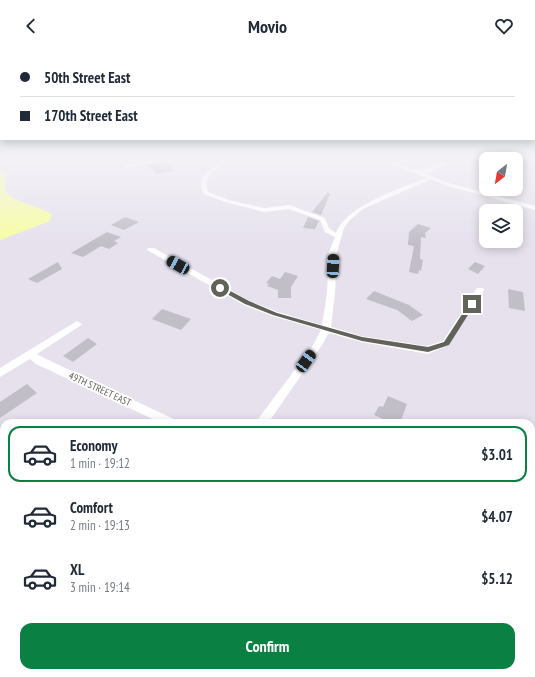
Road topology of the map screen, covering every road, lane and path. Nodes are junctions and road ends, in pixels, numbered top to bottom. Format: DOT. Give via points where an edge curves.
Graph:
graph roads {
  1 [pos="203,186"];
  2 [pos="411,186"];
  3 [pos="456,186"];
  4 [pos="535,208"];
  5 [pos="338,236"];
  6 [pos="150,250"];
  7 [pos="480,290"];
  8 [pos="77,324"];
  9 [pos="326,329"];
  10 [pos="30,354"];
  11 [pos="0,373"];
  12 [pos="163,419"];
  13 [pos="264,419"];
  1 -- 5 [label="street" via="206,194 227,201 264,210 286,207 299,210 323,219 325,229"];
  2 -- 5 [label="street" via="361,208 346,220"];
  3 -- 4 [label="street"];
  5 -- 9 [label="street" via="333,252"];
  6 -- 9 [label="street" via="247,302 275,314"];
  7 -- 9 [label="street" via="446,343 428,350 362,339"];
  8 -- 10 [label="street"];
  9 -- 13 [label="street" via="315,349"];
  10 -- 11 [label="street"];
  10 -- 12 [label="street, 49TH STREET EAST"];
}
